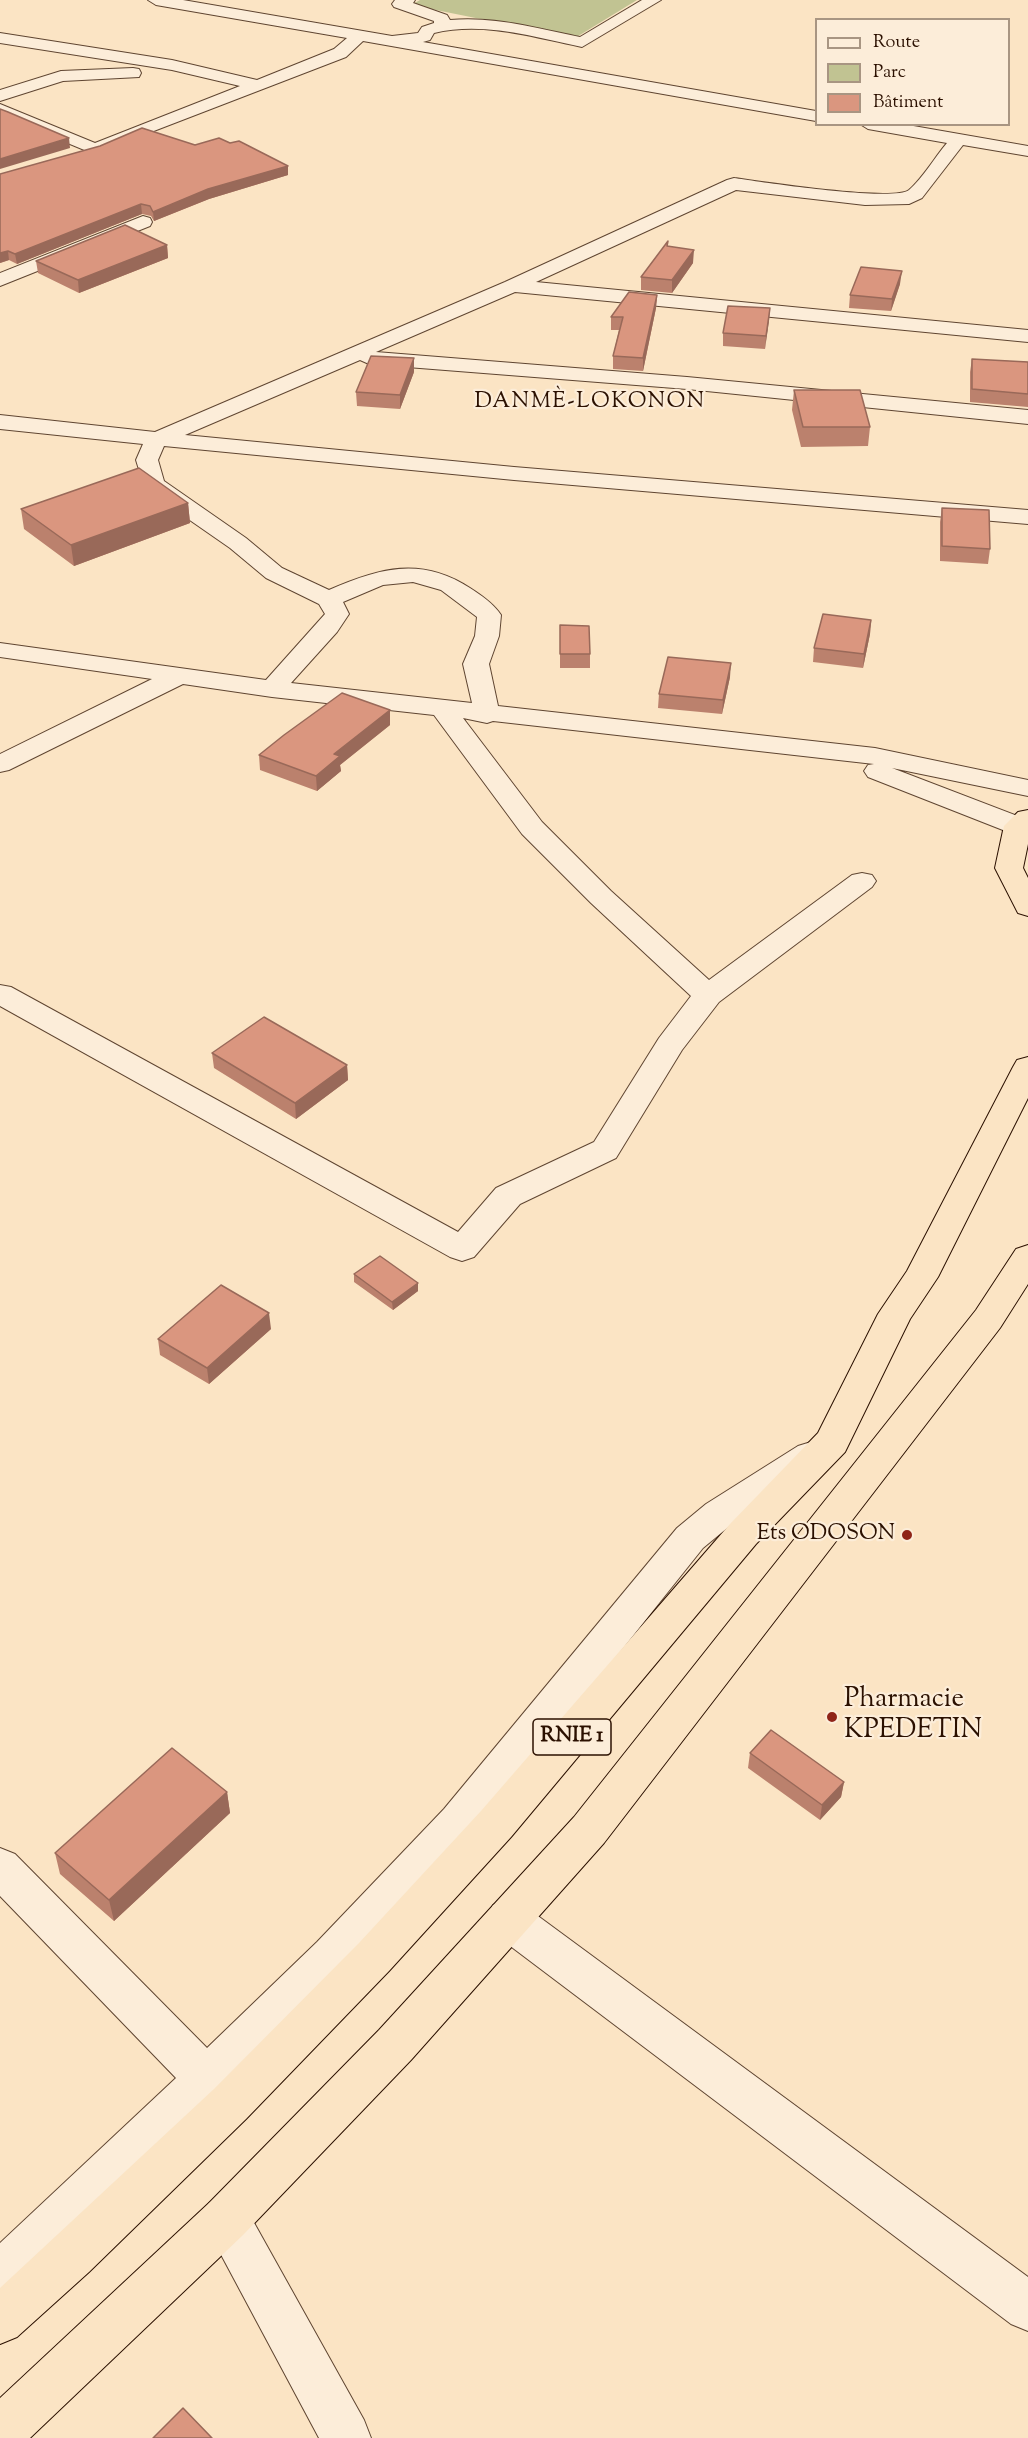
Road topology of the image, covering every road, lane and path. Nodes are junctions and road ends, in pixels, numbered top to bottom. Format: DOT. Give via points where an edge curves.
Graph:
graph roads {
  1 [pos="156,0"];
  2 [pos="407,0"];
  3 [pos="653,0"];
  4 [pos="443,24"];
  5 [pos="359,36"];
  6 [pos="0,38"];
  7 [pos="378,39"];
  8 [pos="111,55"];
  9 [pos="181,67"];
  10 [pos="61,76"];
  11 [pos="258,85"];
  12 [pos="0,96"];
  13 [pos="0,109"];
  14 [pos="815,116"];
  15 [pos="879,126"];
  16 [pos="958,140"];
  17 [pos="94,149"];
  18 [pos="1028,152"];
  19 [pos="73,155"];
  20 [pos="143,222"];
  21 [pos="0,280"];
  22 [pos="512,286"];
  23 [pos="1028,336"];
  24 [pos="343,358"];
  25 [pos="1028,417"];
  26 [pos="0,423"];
  27 [pos="156,440"];
  28 [pos="1028,517"];
  29 [pos="329,599"];
  30 [pos="0,650"];
  31 [pos="179,676"];
  32 [pos="272,689"];
  33 [pos="444,710"];
  34 [pos="487,715"];
  35 [pos="846,754"];
  36 [pos="0,764"];
  37 [pos="1028,788"];
  38 [pos="1023,822"];
  39 [pos="862,881"];
  40 [pos="1028,907"];
  41 [pos="0,994"];
  42 [pos="708,995"];
  43 [pos="1028,1067"];
  44 [pos="1026,1266"];
  45 [pos="832,1442"];
  46 [pos="0,1867"];
  47 [pos="508,1919"];
  48 [pos="207,2079"];
  49 [pos="226,2219"];
  50 [pos="0,2276"];
  51 [pos="1028,2307"];
  52 [pos="0,2320"];
  53 [pos="0,2432"];
  54 [pos="346,2438"];
  1 -- 5 [label="street"];
  2 -- 4 [label="street" via="400,4 441,18"];
  3 -- 4 [label="street" via="582,42 472,22"];
  4 -- 7 [label="street" via="428,30 424,37"];
  5 -- 7 [label="street"];
  5 -- 11 [label="street" via="340,53"];
  6 -- 8 [label="street"];
  7 -- 14 [label="street"];
  8 -- 9 [label="street"];
  8 -- 10 [label="street"];
  9 -- 10 [label="street"];
  9 -- 11 [label="street"];
  10 -- 12 [label="street"];
  11 -- 17 [label="street"];
  13 -- 17 [label="street"];
  15 -- 16 [label="street"];
  16 -- 18 [label="street"];
  16 -- 22 [label="street" via="915,194 902,200 734,184"];
  17 -- 19 [label="street"];
  20 -- 21 [label="street"];
  22 -- 23 [label="street"];
  22 -- 24 [label="street"];
  24 -- 25 [label="street" via="687,383"];
  24 -- 27 [label="street"];
  26 -- 27 [label="street"];
  27 -- 28 [label="street"];
  27 -- 29 [label="street" via="147,460 153,484 274,573"];
  29 -- 32 [label="street" via="337,614"];
  29 -- 34 [label="street" via="368,581 402,573 430,576 466,594 489,615 487,636 476,664"];
  30 -- 31 [label="street"];
  31 -- 32 [label="street"];
  31 -- 36 [label="street"];
  32 -- 33 [label="street"];
  33 -- 34 [label="street"];
  33 -- 42 [label="street" via="532,828"];
  34 -- 35 [label="street"];
  35 -- 37 [label="street" via="907,762"];
  35 -- 38 [label="street" via="888,775"];
  38 -- 40 [label="highway" via="1009,868"];
  39 -- 42 [label="street"];
  41 -- 42 [label="street" via="462,1250 508,1196 604,1150 670,1045"];
  43 -- 45 [label="highway, RNIE 1" via="921,1277 895,1314"];
  44 -- 47 [label="highway, RNIE 1" via="589,1830"];
  45 -- 48 [label="street" via="719,1514 690,1538 459,1822 332,1956"];
  45 -- 52 [label="highway, RNIE 1" via="743,1534 511,1807 374,1958 230,2104"];
  46 -- 48 [label="street"];
  47 -- 49 [label="highway, RNIE 1" via="395,2045"];
  47 -- 51 [label="street"];
  48 -- 50 [label="street"];
  49 -- 53 [label="highway, RNIE 1"];
  49 -- 54 [label="street"];
}
